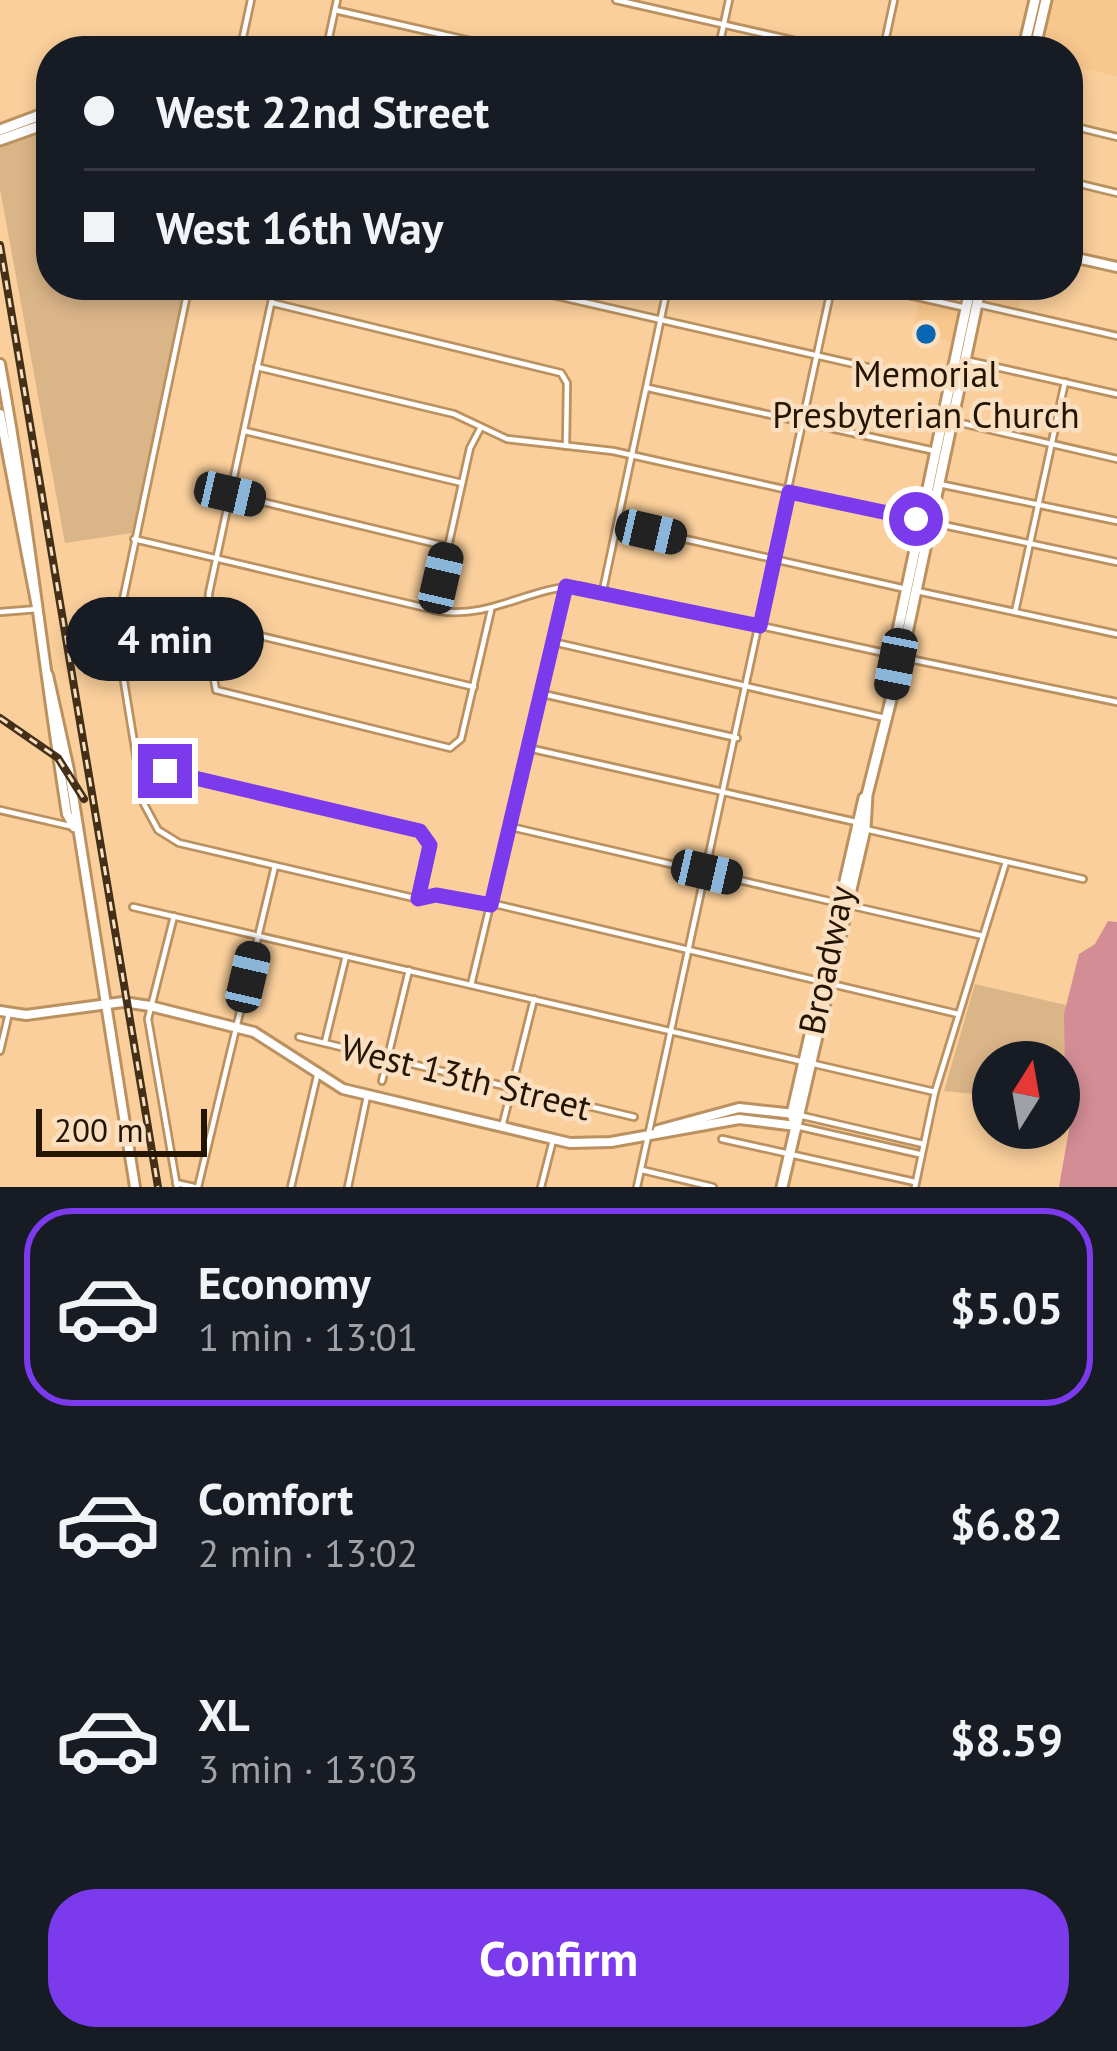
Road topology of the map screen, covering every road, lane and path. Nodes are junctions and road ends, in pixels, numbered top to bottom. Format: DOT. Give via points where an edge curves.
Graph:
graph roads {
  1 [pos="251,0"];
  2 [pos="337,0"];
  3 [pos="616,0"];
  4 [pos="729,0"];
  5 [pos="894,0"];
  6 [pos="1036,0"];
  7 [pos="1046,0"];
  8 [pos="335,10"];
  9 [pos="724,25"];
  10 [pos="243,36"];
  11 [pos="329,36"];
  12 [pos="449,36"];
  13 [pos="721,36"];
  14 [pos="773,36"];
  15 [pos="886,36"];
  16 [pos="1027,36"];
  17 [pos="1038,36"];
  18 [pos="36,117"];
  19 [pos="36,127"];
  20 [pos="1083,129"];
  21 [pos="0,130"];
  22 [pos="1117,137"];
  23 [pos="0,140"];
  24 [pos="1083,185"];
  25 [pos="1117,193"];
  26 [pos="1083,259"];
  27 [pos="1117,267"];
  28 [pos="186,300"];
  29 [pos="272,300"];
  30 [pos="576,300"];
  31 [pos="665,300"];
  32 [pos="829,300"];
  33 [pos="941,300"];
  34 [pos="971,300"];
  35 [pos="974,300"];
  36 [pos="271,303"];
  37 [pos="971,306"];
  38 [pos="661,319"];
  39 [pos="1117,336"];
  40 [pos="818,355"];
  41 [pos="965,360"];
  42 [pos="0,364"];
  43 [pos="257,367"];
  44 [pos="1065,382"];
  45 [pos="950,386"];
  46 [pos="646,388"];
  47 [pos="1117,394"];
  48 [pos="0,413"];
  49 [pos="952,422"];
  50 [pos="803,424"];
  51 [pos="481,427"];
  52 [pos="244,430"];
  53 [pos="1051,444"];
  54 [pos="566,446"];
  55 [pos="935,452"];
  56 [pos="632,455"];
  57 [pos="1117,459"];
  58 [pos="462,482"];
  59 [pos="939,484"];
  60 [pos="789,492"];
  61 [pos="230,494"];
  62 [pos="1038,504"];
  63 [pos="926,521"];
  64 [pos="1117,521"];
  65 [pos="617,524"];
  66 [pos="134,539"];
  67 [pos="1029,543"];
  68 [pos="449,547"];
  69 [pos="216,558"];
  70 [pos="774,560"];
  71 [pos="1117,562"];
  72 [pos="566,586"];
  73 [pos="603,590"];
  74 [pos="911,590"];
  75 [pos="38,609"];
  76 [pos="434,610"];
  77 [pos="491,610"];
  78 [pos="0,612"];
  79 [pos="1015,612"];
  80 [pos="206,623"];
  81 [pos="760,626"];
  82 [pos="1117,634"];
  83 [pos="553,642"];
  84 [pos="898,656"];
  85 [pos="473,687"];
  86 [pos="747,687"];
  87 [pos="541,694"];
  88 [pos="1116,703"];
  89 [pos="885,718"];
  90 [pos="736,738"];
  91 [pos="528,748"];
  92 [pos="139,774"];
  93 [pos="724,794"];
  94 [pos="0,810"];
  95 [pos="509,826"];
  96 [pos="860,826"];
  97 [pos="74,827"];
  98 [pos="1006,862"];
  99 [pos="274,866"];
  100 [pos="707,872"];
  101 [pos="1083,879"];
  102 [pos="418,899"];
  103 [pos="843,904"];
  104 [pos="491,905"];
  105 [pos="133,907"];
  106 [pos="174,916"];
  107 [pos="257,936"];
  108 [pos="982,936"];
  109 [pos="690,951"];
  110 [pos="346,956"];
  111 [pos="410,970"];
  112 [pos="826,983"];
  113 [pos="471,985"];
  114 [pos="534,999"];
  115 [pos="104,1005"];
  116 [pos="150,1006"];
  117 [pos="4,1012"];
  118 [pos="958,1014"];
  119 [pos="236,1027"];
  120 [pos="673,1031"];
  121 [pos="299,1037"];
  122 [pos="325,1042"];
  123 [pos="0,1051"];
  124 [pos="386,1059"];
  125 [pos="809,1063"];
  126 [pos="317,1076"];
  127 [pos="382,1081"];
  128 [pos="512,1088"];
  129 [pos="934,1092"];
  130 [pos="368,1096"];
  131 [pos="634,1117"];
  132 [pos="797,1119"];
  133 [pos="502,1127"];
  134 [pos="651,1133"];
  135 [pos="553,1139"];
  136 [pos="722,1139"];
  137 [pos="923,1144"];
  138 [pos="790,1154"];
  139 [pos="921,1155"];
  140 [pos="641,1170"];
  141 [pos="176,1185"];
  142 [pos="915,1185"];
  143 [pos="135,1187"];
  144 [pos="196,1187"];
  145 [pos="291,1187"];
  146 [pos="348,1187"];
  147 [pos="541,1187"];
  148 [pos="637,1187"];
  149 [pos="713,1187"];
  150 [pos="782,1187"];
  1 -- 10 [label="street"];
  2 -- 8 [label="street"];
  3 -- 9 [label="street"];
  4 -- 9 [label="street"];
  5 -- 15 [label="street"];
  6 -- 16 [label="main road"];
  7 -- 17 [label="main road"];
  8 -- 11 [label="street"];
  8 -- 12 [label="street"];
  9 -- 13 [label="street"];
  9 -- 14 [label="street"];
  18 -- 21 [label="main road"];
  19 -- 23 [label="main road"];
  20 -- 22 [label="street"];
  24 -- 25 [label="street"];
  26 -- 27 [label="main road"];
  28 -- 66 [label="street"];
  29 -- 36 [label="street"];
  30 -- 38 [label="street"];
  31 -- 38 [label="street"];
  32 -- 40 [label="street"];
  33 -- 37 [label="street"];
  34 -- 37 [label="main road, Broadway"];
  35 -- 37 [label="main road, Broadway"];
  36 -- 43 [label="street"];
  36 -- 54 [label="street" via="561,373"];
  37 -- 39 [label="street"];
  37 -- 41 [label="main road, Broadway"];
  37 -- 45 [label="main road, Broadway"];
  38 -- 40 [label="street"];
  38 -- 46 [label="street"];
  40 -- 45 [label="street"];
  40 -- 50 [label="street"];
  41 -- 44 [label="street"];
  41 -- 49 [label="main road, Broadway"];
  42 -- 75 [label="main road"];
  43 -- 51 [label="street"];
  43 -- 52 [label="street"];
  44 -- 47 [label="street"];
  44 -- 53 [label="street"];
  45 -- 55 [label="main road, Broadway"];
  46 -- 50 [label="street"];
  46 -- 56 [label="street"];
  48 -- 75 [label="main road"];
  49 -- 53 [label="street"];
  49 -- 59 [label="main road, Broadway"];
  50 -- 55 [label="street"];
  50 -- 60 [label="street"];
  51 -- 54 [label="street" via="507,439"];
  51 -- 58 [label="street"];
  52 -- 58 [label="street"];
  52 -- 61 [label="street"];
  53 -- 57 [label="street"];
  53 -- 62 [label="street"];
  54 -- 56 [label="street"];
  55 -- 63 [label="main road, Broadway"];
  56 -- 60 [label="street"];
  56 -- 65 [label="street"];
  58 -- 68 [label="street"];
  59 -- 62 [label="street"];
  59 -- 63 [label="main road, Broadway"];
  60 -- 63 [label="street"];
  60 -- 70 [label="street"];
  61 -- 68 [label="street"];
  61 -- 69 [label="street"];
  62 -- 64 [label="street"];
  62 -- 67 [label="street"];
  63 -- 67 [label="street"];
  63 -- 74 [label="main road, Broadway"];
  65 -- 70 [label="street"];
  65 -- 73 [label="street"];
  66 -- 69 [label="street"];
  66 -- 92 [label="street" via="120,645"];
  67 -- 71 [label="street"];
  67 -- 79 [label="street"];
  68 -- 76 [label="street"];
  69 -- 76 [label="street"];
  69 -- 80 [label="street"];
  70 -- 74 [label="street"];
  70 -- 81 [label="street"];
  72 -- 73 [label="street"];
  72 -- 77 [label="street"];
  72 -- 83 [label="street"];
  73 -- 81 [label="street"];
  74 -- 79 [label="street"];
  74 -- 84 [label="main road, Broadway"];
  75 -- 78 [label="street"];
  75 -- 97 [label="main road"];
  76 -- 77 [label="street"];
  77 -- 85 [label="street"];
  79 -- 82 [label="street"];
  80 -- 85 [label="street"];
  80 -- 85 [label="street" via="218,692 456,746"];
  81 -- 84 [label="street"];
  81 -- 86 [label="street"];
  83 -- 86 [label="street"];
  83 -- 87 [label="street"];
  84 -- 88 [label="street"];
  84 -- 89 [label="main road, Broadway"];
  86 -- 89 [label="street"];
  86 -- 90 [label="street"];
  87 -- 90 [label="street"];
  87 -- 91 [label="street"];
  89 -- 96 [label="main road, Broadway"];
  90 -- 93 [label="street"];
  91 -- 93 [label="street"];
  91 -- 95 [label="street"];
  92 -- 99 [label="street" via="154,826 179,843"];
  92 -- 102 [label="street" via="173,772 420,831 430,845"];
  93 -- 96 [label="street"];
  93 -- 100 [label="street"];
  94 -- 97 [label="street"];
  95 -- 100 [label="street"];
  95 -- 104 [label="street"];
  96 -- 98 [label="street"];
  96 -- 103 [label="main road, Broadway"];
  97 -- 115 [label="main road"];
  98 -- 101 [label="street"];
  98 -- 108 [label="street"];
  99 -- 102 [label="street"];
  99 -- 107 [label="street"];
  100 -- 103 [label="street"];
  100 -- 109 [label="street"];
  102 -- 104 [label="street"];
  103 -- 108 [label="street"];
  103 -- 112 [label="main road, Broadway"];
  104 -- 109 [label="street"];
  104 -- 113 [label="street"];
  105 -- 106 [label="street"];
  106 -- 107 [label="street"];
  106 -- 116 [label="street"];
  107 -- 110 [label="street"];
  107 -- 119 [label="street"];
  108 -- 118 [label="street"];
  109 -- 112 [label="street"];
  109 -- 120 [label="street"];
  110 -- 111 [label="street"];
  110 -- 122 [label="street"];
  111 -- 113 [label="street"];
  111 -- 124 [label="street"];
  112 -- 118 [label="street"];
  112 -- 125 [label="main road, Broadway"];
  113 -- 114 [label="street"];
  114 -- 120 [label="street"];
  114 -- 128 [label="street"];
  115 -- 116 [label="main road, West 13th Street"];
  115 -- 117 [label="main road, West 13th Street"];
  115 -- 143 [label="main road"];
  116 -- 119 [label="main road, West 13th Street"];
  116 -- 141 [label="street"];
  117 -- 123 [label="street"];
  118 -- 129 [label="street"];
  119 -- 126 [label="main road, West 13th Street"];
  119 -- 144 [label="street"];
  120 -- 125 [label="street"];
  120 -- 134 [label="street"];
  121 -- 122 [label="street, West 13th Street"];
  122 -- 124 [label="street, West 13th Street"];
  124 -- 127 [label="street"];
  124 -- 128 [label="street, West 13th Street"];
  125 -- 129 [label="street"];
  125 -- 132 [label="main road, Broadway"];
  126 -- 130 [label="main road, West 13th Street"];
  126 -- 145 [label="street"];
  128 -- 131 [label="street, West 13th Street"];
  128 -- 133 [label="street"];
  129 -- 137 [label="street"];
  130 -- 133 [label="main road, West 13th Street"];
  130 -- 146 [label="street"];
  132 -- 134 [label="main road, West 13th Street"];
  132 -- 137 [label="street"];
  132 -- 138 [label="main road, Broadway"];
  132 -- 139 [label="street"];
  133 -- 135 [label="main road, West 13th Street"];
  134 -- 135 [label="main road, West 13th Street" via="599,1144"];
  134 -- 140 [label="street"];
  135 -- 147 [label="street"];
  136 -- 138 [label="street"];
  137 -- 139 [label="street"];
  138 -- 142 [label="street"];
  138 -- 150 [label="main road, Broadway"];
  139 -- 142 [label="street"];
  140 -- 148 [label="street"];
  140 -- 149 [label="street"];
  141 -- 144 [label="street"];
}
